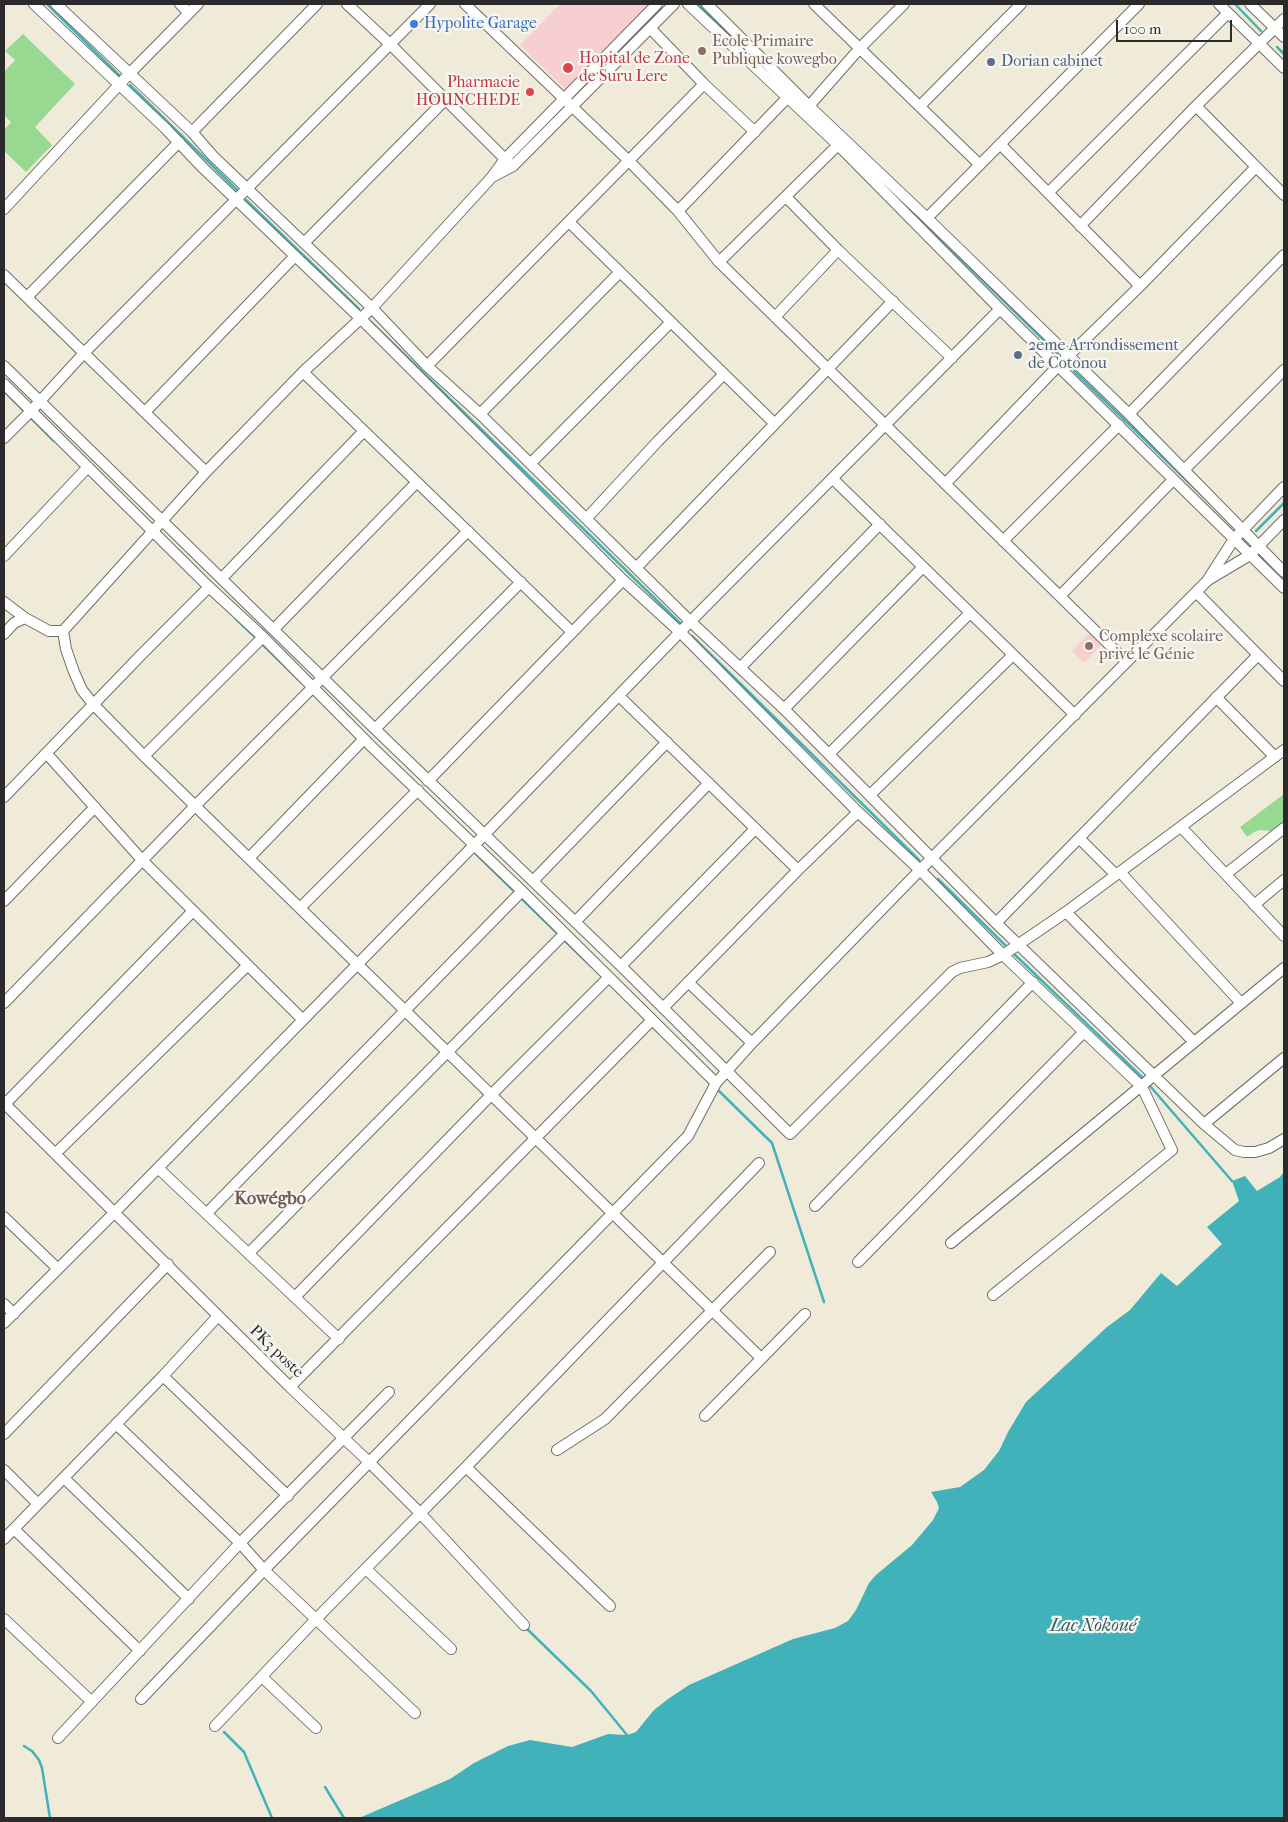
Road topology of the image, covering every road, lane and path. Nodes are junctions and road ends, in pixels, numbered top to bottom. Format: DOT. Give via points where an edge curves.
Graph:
graph roads {
  1 [pos="34,4"];
  2 [pos="56,4"];
  3 [pos="180,4"];
  4 [pos="198,4"];
  5 [pos="317,4"];
  6 [pos="347,4"];
  7 [pos="430,4"];
  8 [pos="465,4"];
  9 [pos="657,4"];
  10 [pos="674,4"];
  11 [pos="688,4"];
  12 [pos="707,4"];
  13 [pos="814,4"];
  14 [pos="904,4"];
  15 [pos="1021,4"];
  16 [pos="1139,4"];
  17 [pos="1219,4"];
  18 [pos="1250,4"];
  19 [pos="1228,12"];
  20 [pos="189,13"];
  21 [pos="1284,19"];
  22 [pos="650,28"];
  23 [pos="1275,28"];
  24 [pos="1284,37"];
  25 [pos="1260,44"];
  26 [pos="391,45"];
  27 [pos="860,48"];
  28 [pos="1284,68"];
  29 [pos="130,73"];
  30 [pos="704,84"];
  31 [pos="119,86"];
  32 [pos="787,98"];
  33 [pos="445,100"];
  34 [pos="568,103"];
  35 [pos="808,106"];
  36 [pos="920,106"];
  37 [pos="1196,106"];
  38 [pos="192,132"];
  39 [pos="755,132"];
  40 [pos="179,142"];
  41 [pos="1000,144"];
  42 [pos="838,145"];
  43 [pos="628,160"];
  44 [pos="509,163"];
  45 [pos="979,164"];
  46 [pos="1256,167"];
  47 [pos="248,188"];
  48 [pos="1048,193"];
  49 [pos="1284,195"];
  50 [pos="786,197"];
  51 [pos="236,200"];
  52 [pos="4,209"];
  53 [pos="678,211"];
  54 [pos="927,218"];
  55 [pos="569,222"];
  56 [pos="1080,226"];
  57 [pos="304,243"];
  58 [pos="838,250"];
  59 [pos="1284,254"];
  60 [pos="295,256"];
  61 [pos="719,262"];
  62 [pos="620,272"];
  63 [pos="4,275"];
  64 [pos="1140,286"];
  65 [pos="27,297"];
  66 [pos="893,301"];
  67 [pos="372,308"];
  68 [pos="1000,309"];
  69 [pos="775,317"];
  70 [pos="361,319"];
  71 [pos="671,322"];
  72 [pos="84,353"];
  73 [pos="1068,356"];
  74 [pos="952,358"];
  75 [pos="4,366"];
  76 [pos="427,366"];
  77 [pos="1058,366"];
  78 [pos="827,368"];
  79 [pos="1284,370"];
  80 [pos="303,372"];
  81 [pos="724,374"];
  82 [pos="4,384"];
  83 [pos="40,401"];
  84 [pos="32,411"];
  85 [pos="145,412"];
  86 [pos="480,414"];
  87 [pos="1129,414"];
  88 [pos="774,423"];
  89 [pos="885,425"];
  90 [pos="1118,426"];
  91 [pos="364,431"];
  92 [pos="4,438"];
  93 [pos="531,463"];
  94 [pos="88,467"];
  95 [pos="1184,470"];
  96 [pos="206,472"];
  97 [pos="833,478"];
  98 [pos="1173,480"];
  99 [pos="417,482"];
  100 [pos="945,484"];
  101 [pos="1284,487"];
  102 [pos="587,518"];
  103 [pos="162,520"];
  104 [pos="1284,520"];
  105 [pos="880,524"];
  106 [pos="1243,530"];
  107 [pos="153,531"];
  108 [pos="468,531"];
  109 [pos="1234,539"];
  110 [pos="1003,541"];
  111 [pos="1254,551"];
  112 [pos="4,556"];
  113 [pos="637,567"];
  114 [pos="923,567"];
  115 [pos="1284,572"];
  116 [pos="222,578"];
  117 [pos="623,580"];
  118 [pos="1207,581"];
  119 [pos="521,582"];
  120 [pos="209,587"];
  121 [pos="1284,588"];
  122 [pos="1196,592"];
  123 [pos="1060,596"];
  124 [pos="4,602"];
  125 [pos="970,613"];
  126 [pos="25,618"];
  127 [pos="691,622"];
  128 [pos="274,629"];
  129 [pos="63,631"];
  130 [pos="572,632"];
  131 [pos="680,632"];
  132 [pos="4,634"];
  133 [pos="263,636"];
  134 [pos="1014,655"];
  135 [pos="1258,655"];
  136 [pos="1127,662"];
  137 [pos="741,667"];
  138 [pos="323,678"];
  139 [pos="1284,681"];
  140 [pos="313,689"];
  141 [pos="618,696"];
  142 [pos="1216,697"];
  143 [pos="94,704"];
  144 [pos="784,709"];
  145 [pos="1075,714"];
  146 [pos="375,729"];
  147 [pos="383,736"];
  148 [pos="364,739"];
  149 [pos="666,742"];
  150 [pos="372,747"];
  151 [pos="1284,750"];
  152 [pos="47,754"];
  153 [pos="829,754"];
  154 [pos="144,756"];
  155 [pos="1276,757"];
  156 [pos="428,781"];
  157 [pos="709,783"];
  158 [pos="418,790"];
  159 [pos="870,795"];
  160 [pos="4,797"];
  161 [pos="196,806"];
  162 [pos="95,807"];
  163 [pos="858,812"];
  164 [pos="1181,827"];
  165 [pos="1284,828"];
  166 [pos="756,829"];
  167 [pos="484,835"];
  168 [pos="1079,838"];
  169 [pos="474,845"];
  170 [pos="248,858"];
  171 [pos="932,859"];
  172 [pos="142,860"];
  173 [pos="798,870"];
  174 [pos="920,870"];
  175 [pos="1118,873"];
  176 [pos="1226,874"];
  177 [pos="1284,880"];
  178 [pos="533,881"];
  179 [pos="522,891"];
  180 [pos="4,900"];
  181 [pos="1254,905"];
  182 [pos="300,908"];
  183 [pos="193,911"];
  184 [pos="1066,912"];
  185 [pos="575,922"];
  186 [pos="996,923"];
  187 [pos="564,934"];
  188 [pos="1284,936"];
  189 [pos="1019,944"];
  190 [pos="1004,955"];
  191 [pos="357,964"];
  192 [pos="248,965"];
  193 [pos="621,966"];
  194 [pos="1284,968"];
  195 [pos="609,977"];
  196 [pos="688,982"];
  197 [pos="1033,982"];
  198 [pos="4,1003"];
  199 [pos="1241,1003"];
  200 [pos="663,1008"];
  201 [pos="405,1011"];
  202 [pos="303,1020"];
  203 [pos="652,1020"];
  204 [pos="1084,1032"];
  205 [pos="1194,1042"];
  206 [pos="752,1043"];
  207 [pos="447,1052"];
  208 [pos="1284,1058"];
  209 [pos="726,1072"];
  210 [pos="1153,1076"];
  211 [pos="716,1083"];
  212 [pos="1142,1087"];
  213 [pos="491,1095"];
  214 [pos="4,1104"];
  215 [pos="1204,1124"];
  216 [pos="535,1138"];
  217 [pos="1284,1138"];
  218 [pos="56,1153"];
  219 [pos="759,1163"];
  220 [pos="158,1168"];
  221 [pos="815,1206"];
  222 [pos="115,1212"];
  223 [pos="207,1213"];
  224 [pos="612,1213"];
  225 [pos="4,1217"];
  226 [pos="951,1242"];
  227 [pos="770,1252"];
  228 [pos="249,1253"];
  229 [pos="858,1262"];
  230 [pos="663,1263"];
  231 [pos="168,1264"];
  232 [pos="58,1269"];
  233 [pos="993,1294"];
  234 [pos="295,1297"];
  235 [pos="4,1304"];
  236 [pos="712,1310"];
  237 [pos="14,1314"];
  238 [pos="805,1314"];
  239 [pos="218,1316"];
  240 [pos="4,1324"];
  241 [pos="340,1339"];
  242 [pos="761,1358"];
  243 [pos="163,1376"];
  244 [pos="290,1387"];
  245 [pos="389,1392"];
  246 [pos="705,1416"];
  247 [pos="116,1424"];
  248 [pos="4,1434"];
  249 [pos="344,1437"];
  250 [pos="557,1450"];
  251 [pos="370,1462"];
  252 [pos="466,1466"];
  253 [pos="4,1470"];
  254 [pos="64,1478"];
  255 [pos="288,1496"];
  256 [pos="38,1504"];
  257 [pos="420,1513"];
  258 [pos="14,1529"];
  259 [pos="4,1539"];
  260 [pos="240,1543"];
  261 [pos="366,1569"];
  262 [pos="264,1570"];
  263 [pos="189,1599"];
  264 [pos="610,1606"];
  265 [pos="317,1618"];
  266 [pos="4,1619"];
  267 [pos="524,1625"];
  268 [pos="451,1650"];
  269 [pos="140,1651"];
  270 [pos="262,1677"];
  271 [pos="141,1699"];
  272 [pos="92,1702"];
  273 [pos="415,1713"];
  274 [pos="214,1726"];
  275 [pos="316,1728"];
  276 [pos="58,1738"];
  1 -- 31 [label="street"];
  2 -- 29 [label="street"];
  3 -- 20 [label="street"];
  4 -- 20 [label="street"];
  5 -- 38 [label="street"];
  6 -- 26 [label="street"];
  7 -- 26 [label="street"];
  8 -- 34 [label="street"];
  9 -- 34 [label="street"];
  10 -- 22 [label="street"];
  11 -- 32 [label="street"];
  12 -- 35 [label="street"];
  13 -- 27 [label="street"];
  14 -- 27 [label="street"];
  15 -- 36 [label="street"];
  16 -- 41 [label="street"];
  17 -- 19 [label="street"];
  18 -- 23 [label="street"];
  19 -- 25 [label="street"];
  19 -- 48 [label="street"];
  20 -- 29 [label="street"];
  21 -- 23 [label="street"];
  22 -- 30 [label="street"];
  22 -- 34 [label="street"];
  23 -- 24 [label="street"];
  23 -- 25 [label="street"];
  25 -- 28 [label="street"];
  25 -- 37 [label="street"];
  26 -- 33 [label="street"];
  26 -- 47 [label="street"];
  27 -- 35 [label="street"];
  27 -- 36 [label="street"];
  29 -- 31 [label="street"];
  29 -- 38 [label="street"];
  30 -- 39 [label="street"];
  30 -- 43 [label="street"];
  31 -- 40 [label="street"];
  31 -- 52 [label="street"];
  32 -- 39 [label="street"];
  32 -- 42 [label="street"];
  33 -- 44 [label="street"];
  33 -- 57 [label="street"];
  34 -- 43 [label="street"];
  34 -- 44 [label="street"];
  35 -- 54 [label="street"];
  36 -- 45 [label="street"];
  37 -- 46 [label="street"];
  37 -- 56 [label="street"];
  38 -- 47 [label="street"];
  39 -- 53 [label="street"];
  40 -- 51 [label="street"];
  40 -- 65 [label="street"];
  41 -- 45 [label="street"];
  41 -- 48 [label="street"];
  42 -- 50 [label="street"];
  42 -- 68 [label="street"];
  43 -- 53 [label="street"];
  43 -- 55 [label="street"];
  44 -- 67 [label="street" via="491,178"];
  45 -- 54 [label="street"];
  46 -- 49 [label="street"];
  46 -- 64 [label="street"];
  47 -- 51 [label="street"];
  47 -- 57 [label="street"];
  48 -- 56 [label="street"];
  50 -- 58 [label="street"];
  50 -- 61 [label="street"];
  51 -- 60 [label="street"];
  51 -- 72 [label="street"];
  53 -- 61 [label="street"];
  54 -- 73 [label="street"];
  55 -- 62 [label="street"];
  55 -- 76 [label="street"];
  56 -- 64 [label="street"];
  57 -- 67 [label="street"];
  58 -- 66 [label="street"];
  58 -- 69 [label="street"];
  59 -- 87 [label="street"];
  60 -- 70 [label="street"];
  60 -- 85 [label="street"];
  61 -- 69 [label="street"];
  62 -- 71 [label="street"];
  62 -- 86 [label="street"];
  63 -- 65 [label="street"];
  64 -- 73 [label="street"];
  65 -- 72 [label="street"];
  66 -- 74 [label="street"];
  66 -- 78 [label="street"];
  67 -- 70 [label="street"];
  67 -- 76 [label="street"];
  68 -- 74 [label="street"];
  68 -- 77 [label="street"];
  69 -- 78 [label="street"];
  70 -- 80 [label="street"];
  70 -- 117 [label="street"];
  71 -- 81 [label="street"];
  71 -- 93 [label="street"];
  72 -- 83 [label="street"];
  72 -- 85 [label="street"];
  73 -- 77 [label="street"];
  73 -- 87 [label="street"];
  74 -- 89 [label="street"];
  75 -- 83 [label="street"];
  76 -- 86 [label="street"];
  77 -- 90 [label="street"];
  77 -- 100 [label="street"];
  78 -- 88 [label="street"];
  78 -- 89 [label="street"];
  79 -- 95 [label="street"];
  80 -- 91 [label="street"];
  80 -- 96 [label="street"];
  81 -- 88 [label="street"];
  81 -- 102 [label="street"];
  82 -- 84 [label="street"];
  83 -- 84 [label="street"];
  83 -- 103 [label="street"];
  84 -- 92 [label="street"];
  84 -- 94 [label="street"];
  85 -- 96 [label="street"];
  86 -- 93 [label="street"];
  87 -- 95 [label="street"];
  88 -- 113 [label="street"];
  89 -- 97 [label="street"];
  89 -- 100 [label="street"];
  90 -- 98 [label="street"];
  90 -- 110 [label="street"];
  91 -- 99 [label="street"];
  91 -- 116 [label="street"];
  93 -- 102 [label="street"];
  94 -- 107 [label="street"];
  94 -- 112 [label="street"];
  95 -- 106 [label="street"];
  96 -- 103 [label="street"];
  97 -- 105 [label="street"];
  97 -- 127 [label="street"];
  98 -- 109 [label="street"];
  98 -- 123 [label="street"];
  99 -- 108 [label="street"];
  99 -- 128 [label="street"];
  100 -- 110 [label="street"];
  101 -- 106 [label="street"];
  102 -- 113 [label="street"];
  103 -- 107 [label="street"];
  103 -- 116 [label="street"];
  104 -- 111 [label="street"];
  105 -- 114 [label="street"];
  105 -- 137 [label="street"];
  106 -- 109 [label="street"];
  106 -- 111 [label="street"];
  107 -- 120 [label="street"];
  107 -- 129 [label="street"];
  108 -- 119 [label="street"];
  108 -- 138 [label="street"];
  109 -- 111 [label="street"];
  109 -- 118 [label="street"];
  110 -- 123 [label="street"];
  111 -- 115 [label="street"];
  111 -- 118 [label="street"];
  111 -- 121 [label="street"];
  113 -- 127 [label="street"];
  114 -- 125 [label="street"];
  114 -- 144 [label="street"];
  116 -- 128 [label="street"];
  117 -- 130 [label="street"];
  117 -- 131 [label="street"];
  118 -- 122 [label="street"];
  119 -- 130 [label="street"];
  119 -- 146 [label="street"];
  120 -- 133 [label="street"];
  120 -- 143 [label="street"];
  122 -- 135 [label="street"];
  122 -- 136 [label="street"];
  123 -- 136 [label="street"];
  124 -- 126 [label="street"];
  125 -- 134 [label="street"];
  125 -- 153 [label="street"];
  126 -- 129 [label="street" via="49,631"];
  126 -- 132 [label="street" via="14,623"];
  127 -- 131 [label="street"];
  127 -- 137 [label="street"];
  128 -- 138 [label="street"];
  129 -- 143 [label="street" via="74,672 82,690"];
  130 -- 156 [label="street"];
  131 -- 141 [label="street"];
  131 -- 163 [label="street"];
  133 -- 140 [label="street"];
  133 -- 154 [label="street"];
  134 -- 145 [label="street"];
  134 -- 159 [label="street"];
  135 -- 139 [label="street"];
  135 -- 142 [label="street"];
  136 -- 145 [label="street"];
  137 -- 144 [label="street"];
  138 -- 140 [label="street"];
  138 -- 146 [label="street"];
  140 -- 148 [label="street"];
  140 -- 161 [label="street"];
  141 -- 149 [label="street"];
  141 -- 167 [label="street"];
  142 -- 155 [label="street"];
  142 -- 168 [label="street"];
  143 -- 152 [label="street"];
  143 -- 154 [label="street"];
  144 -- 153 [label="street"];
  145 -- 171 [label="street"];
  146 -- 147 [label="street"];
  147 -- 150 [label="street"];
  147 -- 156 [label="street"];
  148 -- 150 [label="street"];
  148 -- 170 [label="street"];
  149 -- 157 [label="street"];
  149 -- 178 [label="street"];
  150 -- 158 [label="street"];
  151 -- 155 [label="street"];
  152 -- 160 [label="street"];
  152 -- 162 [label="street"];
  153 -- 159 [label="street"];
  154 -- 161 [label="street"];
  155 -- 164 [label="street"];
  156 -- 167 [label="street"];
  157 -- 166 [label="street"];
  157 -- 185 [label="street"];
  158 -- 169 [label="street"];
  158 -- 182 [label="street"];
  159 -- 171 [label="street"];
  161 -- 170 [label="street"];
  161 -- 172 [label="street"];
  162 -- 172 [label="street"];
  162 -- 180 [label="street"];
  163 -- 173 [label="street"];
  163 -- 174 [label="street"];
  164 -- 175 [label="street"];
  164 -- 176 [label="street"];
  165 -- 176 [label="street"];
  166 -- 173 [label="street"];
  166 -- 193 [label="street"];
  167 -- 169 [label="street"];
  167 -- 178 [label="street"];
  168 -- 175 [label="street"];
  168 -- 186 [label="street"];
  169 -- 179 [label="street"];
  169 -- 191 [label="street"];
  170 -- 182 [label="street"];
  171 -- 174 [label="street"];
  171 -- 186 [label="street"];
  172 -- 183 [label="street"];
  172 -- 198 [label="street"];
  173 -- 196 [label="street"];
  174 -- 190 [label="street"];
  174 -- 206 [label="street"];
  175 -- 184 [label="street"];
  175 -- 199 [label="street"];
  176 -- 181 [label="street"];
  177 -- 181 [label="street"];
  178 -- 185 [label="street"];
  179 -- 187 [label="street"];
  179 -- 201 [label="street"];
  181 -- 188 [label="street"];
  182 -- 191 [label="street"];
  183 -- 192 [label="street"];
  183 -- 214 [label="street"];
  184 -- 189 [label="street"];
  184 -- 205 [label="street"];
  185 -- 193 [label="street"];
  186 -- 189 [label="street"];
  187 -- 195 [label="street"];
  187 -- 207 [label="street"];
  189 -- 190 [label="street"];
  189 -- 210 [label="street"];
  190 -- 197 [label="street"];
  190 -- 209 [label="street" via="960,968 944,979 790,1134"];
  191 -- 201 [label="street"];
  191 -- 202 [label="street"];
  192 -- 202 [label="street"];
  192 -- 218 [label="street"];
  193 -- 200 [label="street"];
  194 -- 199 [label="street"];
  195 -- 203 [label="street"];
  195 -- 213 [label="street"];
  196 -- 200 [label="street"];
  196 -- 206 [label="street"];
  197 -- 204 [label="street"];
  197 -- 221 [label="street"];
  199 -- 205 [label="street"];
  200 -- 209 [label="street"];
  201 -- 207 [label="street"];
  201 -- 223 [label="street"];
  202 -- 220 [label="street"];
  203 -- 211 [label="street"];
  203 -- 216 [label="street"];
  204 -- 212 [label="street"];
  204 -- 229 [label="street"];
  205 -- 210 [label="street"];
  206 -- 209 [label="street"];
  207 -- 213 [label="street"];
  207 -- 228 [label="street"];
  208 -- 215 [label="street"];
  209 -- 211 [label="street"];
  210 -- 212 [label="street"];
  210 -- 215 [label="street"];
  211 -- 224 [label="street" via="688,1136"];
  212 -- 226 [label="street"];
  212 -- 233 [label="street" via="1172,1150"];
  213 -- 216 [label="street"];
  213 -- 234 [label="street"];
  214 -- 218 [label="street, PK3 poste"];
  215 -- 217 [label="street" via="1235,1150 1244,1152 1269,1148"];
  216 -- 224 [label="street"];
  216 -- 241 [label="street"];
  218 -- 222 [label="street, PK3 poste"];
  219 -- 230 [label="street"];
  220 -- 222 [label="street"];
  220 -- 223 [label="street"];
  222 -- 231 [label="street, PK3 poste"];
  222 -- 232 [label="street"];
  223 -- 228 [label="street"];
  224 -- 230 [label="street"];
  224 -- 251 [label="street"];
  225 -- 232 [label="street"];
  227 -- 236 [label="street"];
  228 -- 234 [label="street"];
  230 -- 236 [label="street"];
  230 -- 252 [label="street"];
  231 -- 239 [label="street, PK3 poste"];
  231 -- 248 [label="street"];
  232 -- 237 [label="street"];
  234 -- 241 [label="street"];
  235 -- 237 [label="street"];
  236 -- 242 [label="street"];
  236 -- 250 [label="street" via="605,1419"];
  237 -- 240 [label="street"];
  238 -- 242 [label="street"];
  239 -- 243 [label="street"];
  239 -- 244 [label="street, PK3 poste"];
  241 -- 244 [label="street"];
  242 -- 246 [label="street"];
  243 -- 247 [label="street"];
  243 -- 255 [label="street"];
  244 -- 249 [label="street, PK3 poste"];
  245 -- 249 [label="street"];
  247 -- 254 [label="street"];
  247 -- 260 [label="street"];
  249 -- 251 [label="street, PK3 poste"];
  249 -- 255 [label="street"];
  251 -- 257 [label="street, PK3 poste"];
  251 -- 262 [label="street"];
  252 -- 257 [label="street"];
  252 -- 264 [label="street"];
  253 -- 256 [label="street"];
  254 -- 256 [label="street"];
  254 -- 263 [label="street"];
  255 -- 260 [label="street"];
  256 -- 258 [label="street"];
  257 -- 261 [label="street"];
  257 -- 267 [label="street, PK3 poste"];
  258 -- 259 [label="street"];
  258 -- 269 [label="street"];
  260 -- 262 [label="street"];
  260 -- 263 [label="street"];
  261 -- 265 [label="street"];
  261 -- 268 [label="street"];
  262 -- 265 [label="street"];
  262 -- 271 [label="street"];
  263 -- 269 [label="street"];
  265 -- 270 [label="street"];
  265 -- 273 [label="street"];
  266 -- 272 [label="street"];
  269 -- 272 [label="street"];
  270 -- 274 [label="street"];
  270 -- 275 [label="street"];
  272 -- 276 [label="street"];
}
